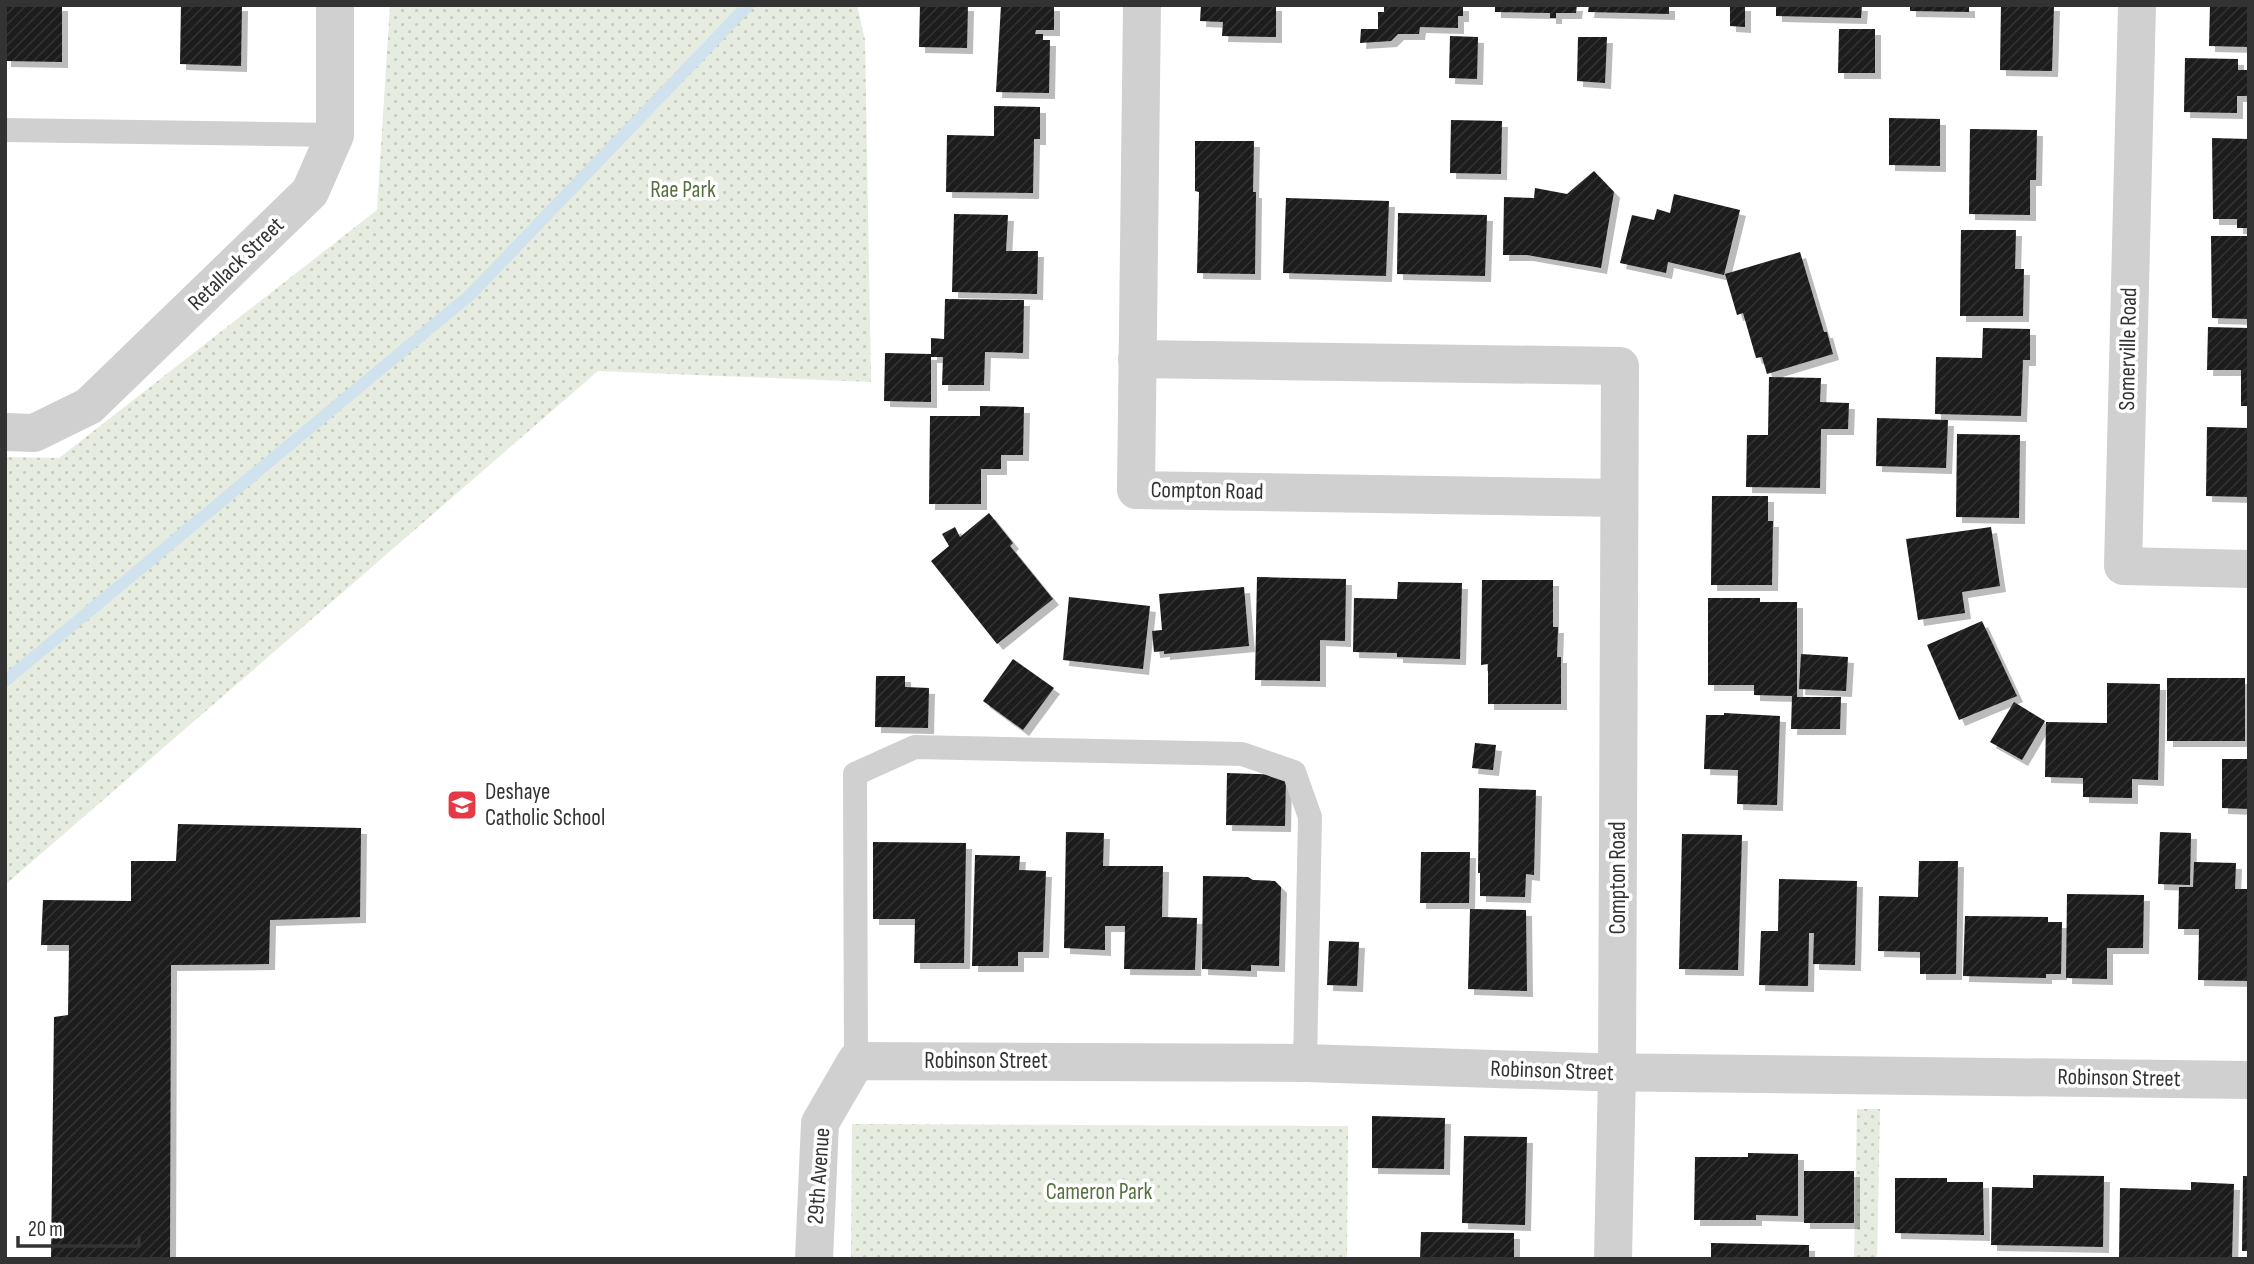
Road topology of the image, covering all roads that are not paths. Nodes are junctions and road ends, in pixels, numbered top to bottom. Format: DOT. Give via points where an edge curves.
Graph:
graph roads {
  1 [pos="335,5"];
  2 [pos="1142,5"];
  3 [pos="2137,5"];
  4 [pos="5,130"];
  5 [pos="335,135"];
  6 [pos="1138,359"];
  7 [pos="5,432"];
  8 [pos="1619,498"];
  9 [pos="2249,569"];
  10 [pos="856,1061"];
  11 [pos="1305,1063"];
  12 [pos="1617,1073"];
  13 [pos="2249,1080"];
  14 [pos="814,1259"];
  15 [pos="1613,1259"];
  1 -- 5 [label="street, Retallack Street"];
  2 -- 6 [label="street, Compton Road"];
  3 -- 9 [label="street, Somerville Road" via="2123,566"];
  4 -- 5 [label="lane"];
  5 -- 7 [label="street, Retallack Street" via="310,192 89,406 34,433"];
  6 -- 8 [label="street, Compton Road" via="1620,366"];
  6 -- 8 [label="street, Compton Road" via="1136,490"];
  8 -- 12 [label="street, Compton Road"];
  10 -- 11 [label="street, Robinson Street"];
  10 -- 11 [label="lane" via="855,774 915,747 1242,754 1293,772 1310,817"];
  10 -- 14 [label="street, 29th Avenue" via="820,1123"];
  11 -- 12 [label="street, Robinson Street"];
  12 -- 13 [label="street, Robinson Street"];
  12 -- 15 [label="street, Compton Road"];
}
